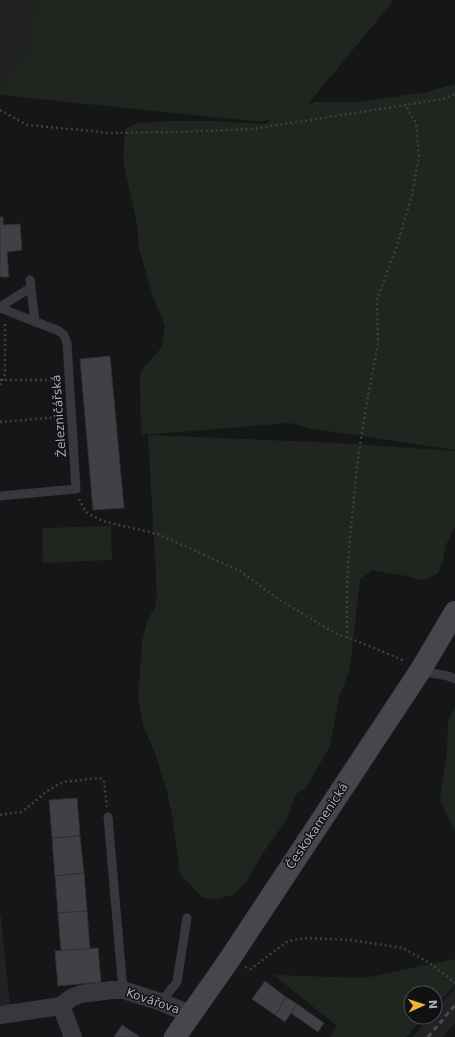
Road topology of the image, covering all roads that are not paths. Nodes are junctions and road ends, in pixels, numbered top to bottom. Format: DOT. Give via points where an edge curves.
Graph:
graph roads {
  1 [pos="2,308"];
  2 [pos="35,322"];
  3 [pos="0,496"];
  4 [pos="455,612"];
  5 [pos="420,671"];
  6 [pos="455,679"];
  7 [pos="108,817"];
  8 [pos="187,918"];
  9 [pos="123,990"];
  10 [pos="161,1002"];
  11 [pos="61,1006"];
  12 [pos="190,1014"];
  13 [pos="0,1015"];
  14 [pos="73,1037"];
  15 [pos="175,1037"];
  1 -- 2 [label="lane, Železničářská"];
  1 -- 2 [label="lane" via="30,284"];
  2 -- 3 [label="lane, Železničářská" via="59,331 67,343 76,489"];
  4 -- 5 [label="street, Českokamenická"];
  5 -- 6 [label="lane"];
  5 -- 12 [label="street, Českokamenická" via="227,963"];
  7 -- 9 [label="lane"];
  8 -- 10 [label="lane" via="177,982"];
  9 -- 10 [label="street, Kovářova"];
  9 -- 11 [label="street, Kovářova" via="81,994"];
  10 -- 12 [label="street, Kovářova"];
  11 -- 13 [label="street, Kovářova"];
  11 -- 14 [label="street"];
  12 -- 15 [label="street, Českokamenická"];
}
